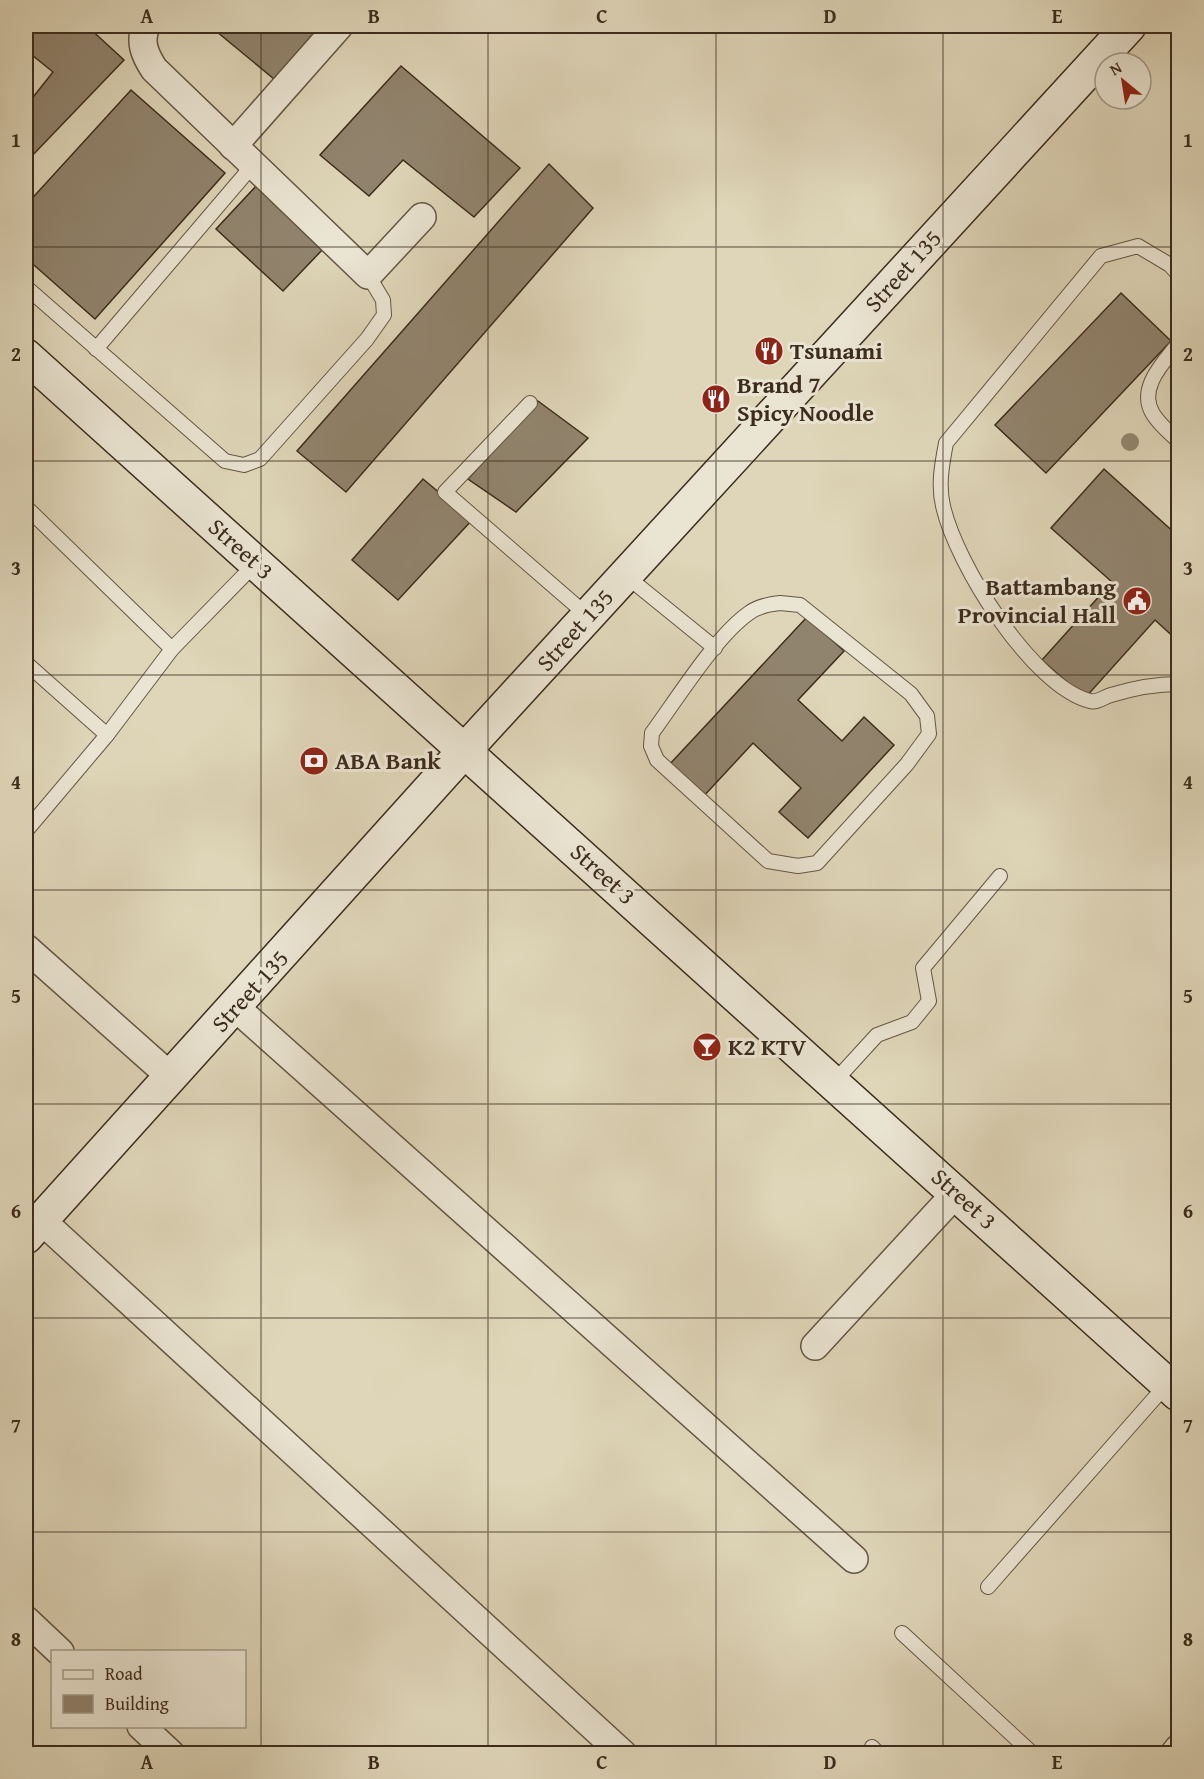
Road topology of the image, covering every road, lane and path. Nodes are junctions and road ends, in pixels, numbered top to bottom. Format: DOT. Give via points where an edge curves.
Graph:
graph roads {
  1 [pos="146,26"];
  2 [pos="339,26"];
  3 [pos="1129,26"];
  4 [pos="1167,26"];
  5 [pos="1179,35"];
  6 [pos="232,146"];
  7 [pos="253,165"];
  8 [pos="422,217"];
  9 [pos="1176,265"];
  10 [pos="368,275"];
  11 [pos="26,287"];
  12 [pos="1179,344"];
  13 [pos="96,349"];
  14 [pos="26,356"];
  15 [pos="530,403"];
  16 [pos="1179,441"];
  17 [pos="26,507"];
  18 [pos="256,563"];
  19 [pos="625,575"];
  20 [pos="588,616"];
  21 [pos="715,648"];
  22 [pos="172,649"];
  23 [pos="26,663"];
  24 [pos="1179,684"];
  25 [pos="107,735"];
  26 [pos="465,750"];
  27 [pos="26,831"];
  28 [pos="1000,876"];
  29 [pos="26,948"];
  30 [pos="235,1007"];
  31 [pos="171,1077"];
  32 [pos="834,1082"];
  33 [pos="957,1192"];
  34 [pos="33,1229"];
  35 [pos="815,1346"];
  36 [pos="1173,1389"];
  37 [pos="854,1559"];
  38 [pos="988,1587"];
  39 [pos="26,1620"];
  40 [pos="902,1634"];
  41 [pos="58,1650"];
  42 [pos="143,1728"];
  43 [pos="1179,1749"];
  44 [pos="171,1754"];
  45 [pos="622,1754"];
  46 [pos="1034,1754"];
  47 [pos="1174,1754"];
  1 -- 6 [label="street" via="144,53 154,69"];
  2 -- 6 [label="street"];
  3 -- 19 [label="main road, Street 135"];
  4 -- 5 [label="path"];
  6 -- 7 [label="street"];
  7 -- 10 [label="street"];
  7 -- 13 [label="lane"];
  8 -- 10 [label="street"];
  9 -- 24 [label="lane" via="1138,246 1101,256 946,443 939,478 943,506 959,555 994,615 1069,694 1093,703 1150,684"];
  10 -- 13 [label="lane" via="383,300 384,315 260,459 244,465 225,461"];
  11 -- 13 [label="lane"];
  12 -- 16 [label="lane" via="1151,380 1149,399 1152,413"];
  14 -- 18 [label="main road, Street 3"];
  15 -- 20 [label="lane" via="445,492"];
  17 -- 22 [label="lane"];
  18 -- 22 [label="lane"];
  18 -- 26 [label="main road, Street 3"];
  19 -- 20 [label="main road, Street 135"];
  19 -- 21 [label="lane"];
  20 -- 26 [label="main road, Street 135"];
  21 -- 21 [label="lane" via="749,613 765,605 800,606 911,694 927,716 929,734 907,764 817,863 798,866 768,861 657,760 651,746 652,733"];
  22 -- 25 [label="lane"];
  23 -- 25 [label="lane"];
  25 -- 27 [label="lane"];
  26 -- 30 [label="main road, Street 135"];
  26 -- 32 [label="main road, Street 3"];
  28 -- 32 [label="lane" via="923,968 929,1001 912,1022 877,1035"];
  29 -- 31 [label="street"];
  30 -- 31 [label="main road, Street 135"];
  30 -- 37 [label="street"];
  31 -- 34 [label="main road, Street 135"];
  32 -- 33 [label="main road, Street 3"];
  33 -- 35 [label="street"];
  33 -- 36 [label="main road, Street 3"];
  34 -- 45 [label="street"];
  36 -- 38 [label="lane"];
  39 -- 41 [label="street"];
  40 -- 46 [label="lane"];
  42 -- 44 [label="street"];
  43 -- 47 [label="street"];
}
